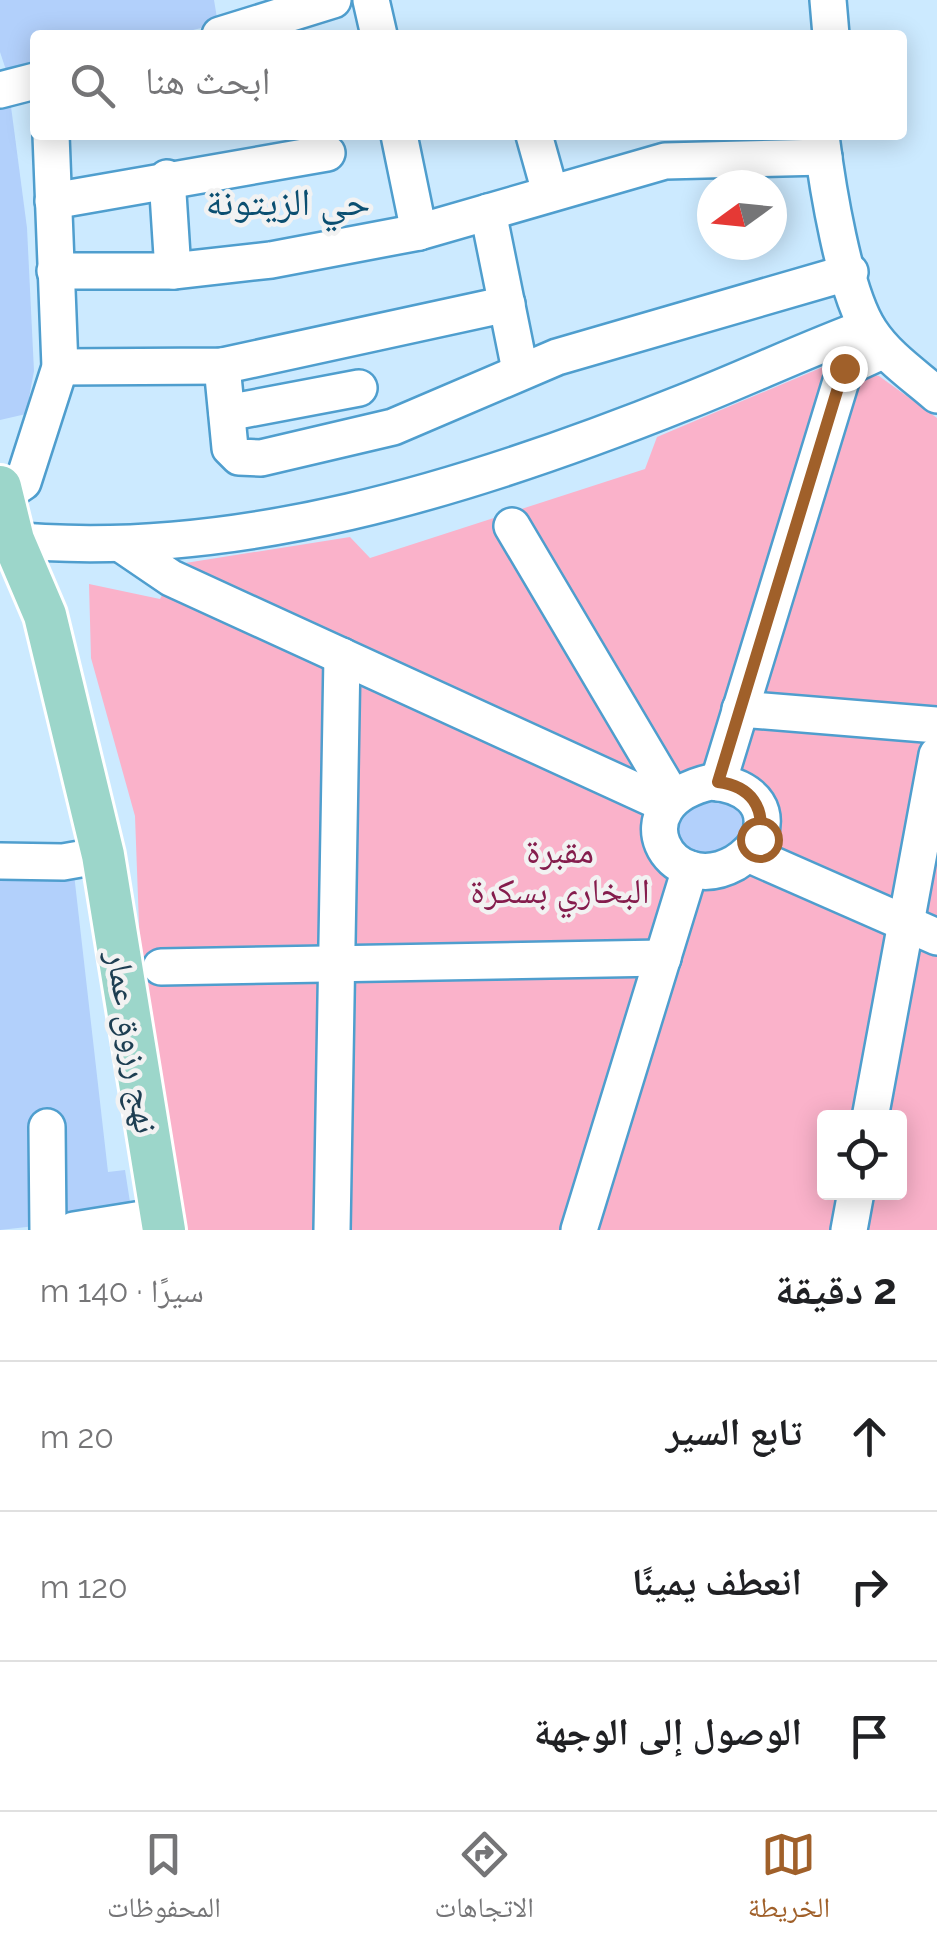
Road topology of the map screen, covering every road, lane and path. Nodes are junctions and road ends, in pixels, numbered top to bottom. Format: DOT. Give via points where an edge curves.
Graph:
graph roads {
  1 [pos="332,0"];
  2 [pos="371,0"];
  3 [pos="828,0"];
  4 [pos="244,24"];
  5 [pos="377,30"];
  6 [pos="830,30"];
  7 [pos="30,82"];
  8 [pos="0,90"];
  9 [pos="51,140"];
  10 [pos="400,140"];
  11 [pos="535,140"];
  12 [pos="823,146"];
  13 [pos="278,147"];
  14 [pos="327,153"];
  15 [pos="167,178"];
  16 [pos="550,192"];
  17 [pos="53,200"];
  18 [pos="488,212"];
  19 [pos="420,232"];
  20 [pos="173,270"];
  21 [pos="56,271"];
  22 [pos="850,272"];
  23 [pos="507,304"];
  24 [pos="876,338"];
  25 [pos="60,366"];
  26 [pos="222,366"];
  27 [pos="520,370"];
  28 [pos="359,388"];
  29 [pos="937,394"];
  30 [pos="228,412"];
  31 [pos="2,491"];
  32 [pos="512,526"];
  33 [pos="4,539"];
  34 [pos="121,544"];
  35 [pos="342,656"];
  36 [pos="740,709"];
  37 [pos="937,725"];
  38 [pos="937,755"];
  39 [pos="718,782"];
  40 [pos="670,801"];
  41 [pos="748,854"];
  42 [pos="92,857"];
  43 [pos="0,862"];
  44 [pos="690,869"];
  45 [pos="921,930"];
  46 [pos="664,958"];
  47 [pos="336,964"];
  48 [pos="160,967"];
  49 [pos="872,1110"];
  50 [pos="47,1127"];
  51 [pos="855,1200"];
  52 [pos="153,1224"];
  53 [pos="48,1230"];
  54 [pos="74,1230"];
  55 [pos="332,1230"];
  56 [pos="579,1230"];
  57 [pos="849,1230"];
  1 -- 4 [label="street"];
  2 -- 5 [label="street"];
  3 -- 6 [label="street"];
  7 -- 8 [label="street"];
  9 -- 17 [label="street"];
  10 -- 19 [label="street"];
  11 -- 16 [label="street"];
  12 -- 16 [label="street" via="665,161"];
  12 -- 22 [label="street"];
  13 -- 14 [label="street"];
  13 -- 15 [label="street"];
  15 -- 17 [label="street"];
  15 -- 20 [label="street"];
  16 -- 18 [label="street"];
  17 -- 21 [label="street"];
  18 -- 19 [label="street"];
  18 -- 23 [label="street"];
  19 -- 20 [label="street" via="289,258"];
  20 -- 21 [label="street"];
  21 -- 25 [label="street"];
  22 -- 24 [label="street"];
  22 -- 27 [label="street"];
  23 -- 26 [label="street"];
  23 -- 27 [label="street"];
  24 -- 29 [label="street"];
  24 -- 34 [label="street" via="487,475 326,516"];
  24 -- 36 [label="street" via="844,368"];
  25 -- 26 [label="street"];
  25 -- 31 [label="street" via="24,482"];
  26 -- 30 [label="street"];
  27 -- 30 [label="street" via="429,414 261,458 233,453"];
  28 -- 30 [label="street"];
  31 -- 33 [label="main road"];
  32 -- 40 [label="street"];
  33 -- 34 [label="street"];
  33 -- 42 [label="main road" via="16,616"];
  33 -- 42 [label="main road" via="45,615"];
  34 -- 35 [label="street" via="172,578"];
  35 -- 40 [label="street"];
  35 -- 47 [label="street"];
  36 -- 37 [label="street"];
  36 -- 39 [label="street"];
  38 -- 45 [label="street"];
  39 -- 40 [label="street" via="690,786"];
  39 -- 41 [label="street" via="748,792 758,806 759,839"];
  40 -- 44 [label="street" via="658,831 662,848"];
  41 -- 44 [label="street" via="721,868"];
  41 -- 45 [label="street"];
  42 -- 43 [label="street"];
  42 -- 52 [label="main road, نهج رزوق عمار"];
  44 -- 46 [label="street"];
  45 -- 49 [label="street"];
  46 -- 47 [label="street"];
  46 -- 56 [label="street"];
  47 -- 48 [label="street"];
  47 -- 55 [label="street"];
  50 -- 53 [label="street"];
  51 -- 57 [label="street"];
  52 -- 54 [label="street"];
}
